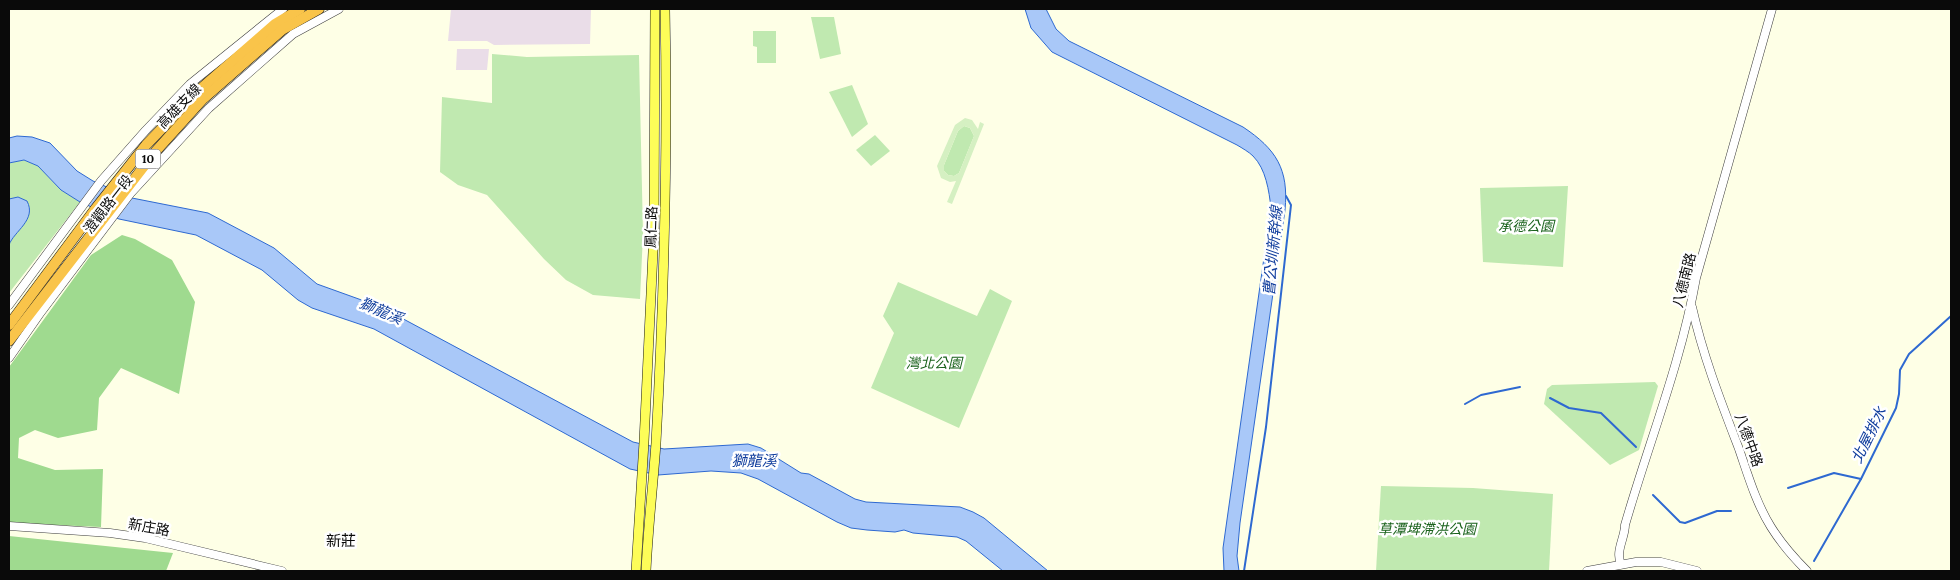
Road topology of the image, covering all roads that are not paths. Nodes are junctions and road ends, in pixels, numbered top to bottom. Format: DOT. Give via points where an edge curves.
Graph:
graph roads {
  1 [pos="283,9"];
  2 [pos="300,9"];
  3 [pos="319,9"];
  4 [pos="338,9"];
  5 [pos="655,9"];
  6 [pos="665,9"];
  7 [pos="1772,9"];
  8 [pos="9,305"];
  9 [pos="1692,305"];
  10 [pos="9,325"];
  11 [pos="9,341"];
  12 [pos="9,358"];
  13 [pos="9,526"];
  14 [pos="1619,560"];
  15 [pos="282,571"];
  16 [pos="636,571"];
  17 [pos="646,571"];
  18 [pos="1587,571"];
  19 [pos="1697,571"];
  20 [pos="1808,571"];
  1 -- 8 [label="street, 澄觀路一段" via="190,84 146,130 101,181"];
  2 -- 10 [label="highway, 高雄支線 / 10" via="275,24 197,92 146,145"];
  3 -- 11 [label="highway, 高雄支線 / 10" via="282,30 203,100 173,132 106,213"];
  4 -- 12 [label="street, 澄觀路一段" via="293,34 208,108 130,194"];
  5 -- 16 [label="main road, 鳳仁路" via="654,230"];
  6 -- 17 [label="main road, 鳳仁路" via="665,228 656,445"];
  7 -- 9 [label="street, 八德南路" via="1696,278"];
  9 -- 14 [label="street, 八德南路" via="1627,517"];
  9 -- 20 [label="street, 八德中路" via="1710,372 1759,502 1782,543"];
  13 -- 15 [label="street, 新庄路" via="145,538"];
  14 -- 18 [label="street"];
  14 -- 19 [label="street" via="1661,562"];
}
